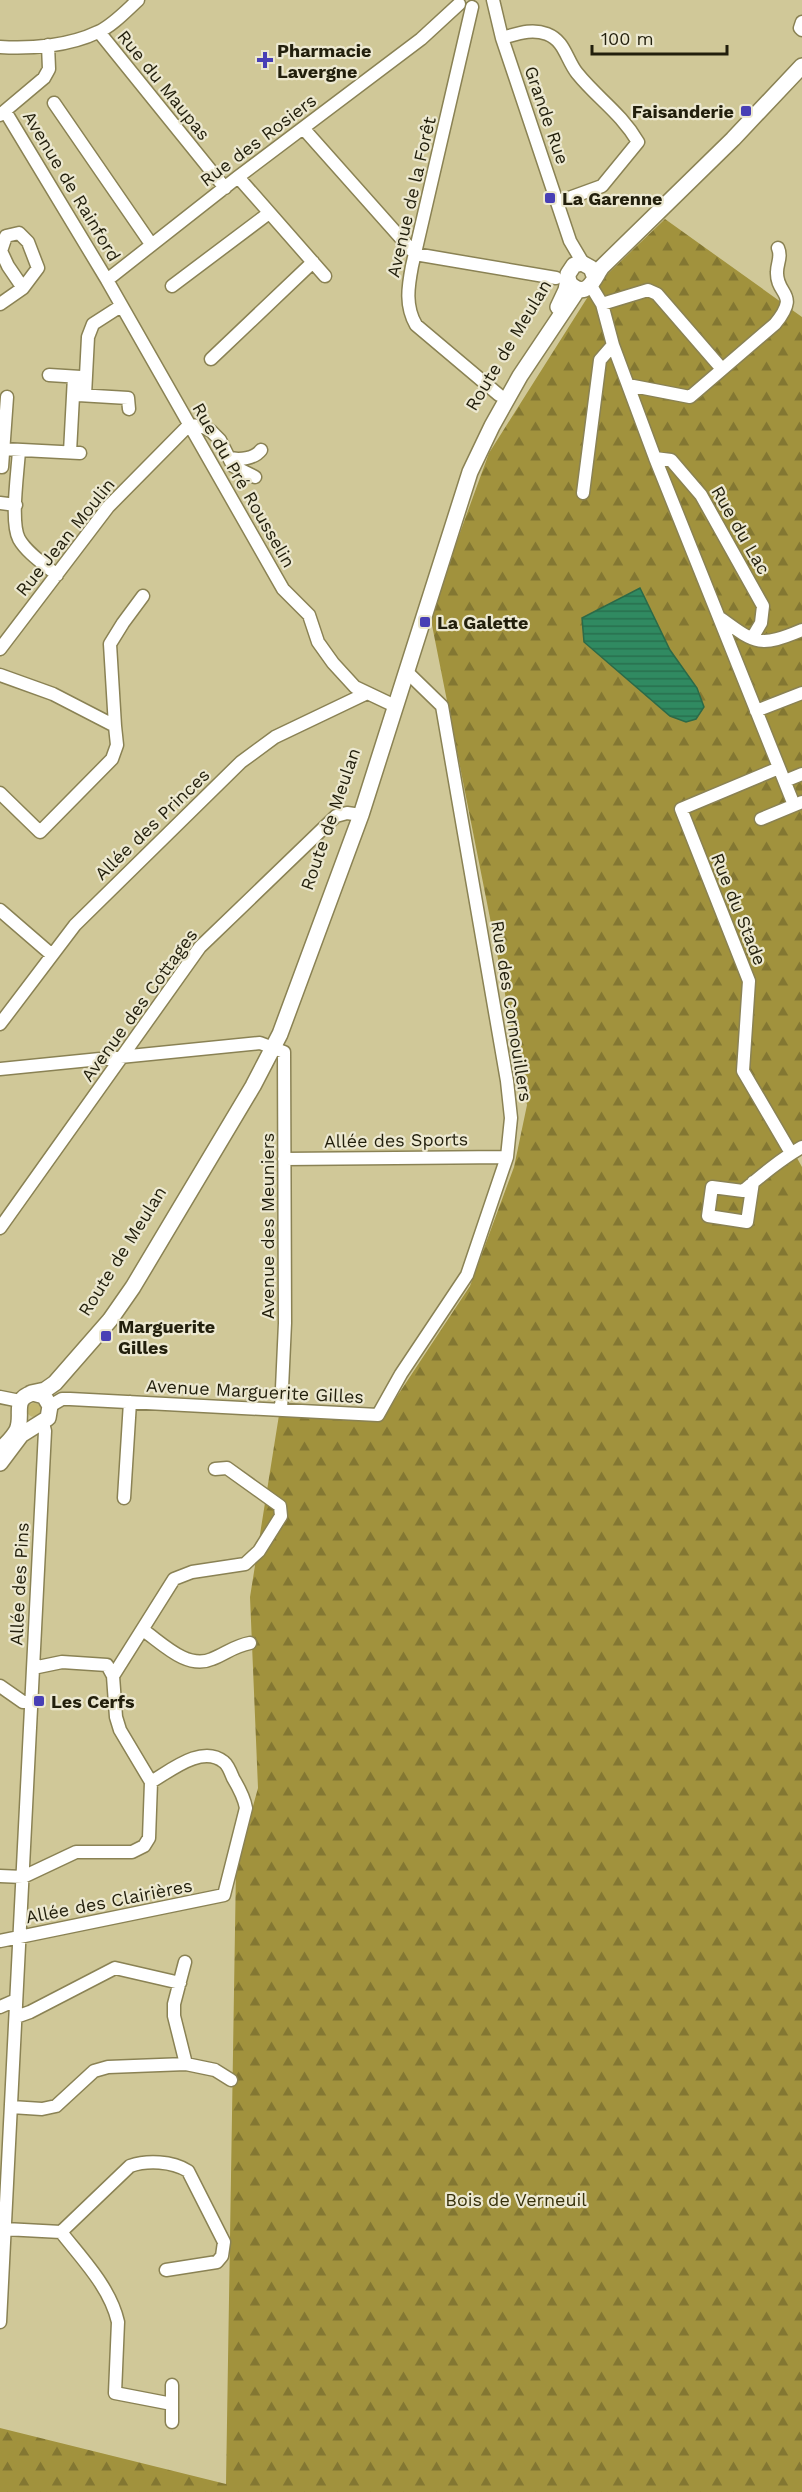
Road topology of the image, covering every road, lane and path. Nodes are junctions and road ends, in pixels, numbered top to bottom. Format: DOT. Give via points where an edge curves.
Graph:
graph roads {
  1 [pos="457,2"];
  2 [pos="130,3"];
  3 [pos="493,3"];
  4 [pos="477,4"];
  5 [pos="802,22"];
  6 [pos="802,30"];
  7 [pos="99,32"];
  8 [pos="502,38"];
  9 [pos="48,45"];
  10 [pos="0,47"];
  11 [pos="802,55"];
  12 [pos="802,66"];
  13 [pos="773,95"];
  14 [pos="54,103"];
  15 [pos="3,113"];
  16 [pos="303,128"];
  17 [pos="698,172"];
  18 [pos="238,177"];
  19 [pos="225,188"];
  20 [pos="558,202"];
  21 [pos="269,213"];
  22 [pos="570,242"];
  23 [pos="151,244"];
  24 [pos="778,248"];
  25 [pos="415,254"];
  26 [pos="313,262"];
  27 [pos="584,263"];
  28 [pos="325,276"];
  29 [pos="564,277"];
  30 [pos="107,280"];
  31 [pos="589,284"];
  32 [pos="172,286"];
  33 [pos="23,288"];
  34 [pos="0,304"];
  35 [pos="602,304"];
  36 [pos="122,306"];
  37 [pos="613,345"];
  38 [pos="210,359"];
  39 [pos="722,369"];
  40 [pos="49,375"];
  41 [pos="80,377"];
  42 [pos="628,385"];
  43 [pos="79,395"];
  44 [pos="499,395"];
  45 [pos="7,397"];
  46 [pos="129,409"];
  47 [pos="189,425"];
  48 [pos="3,449"];
  49 [pos="19,450"];
  50 [pos="261,450"];
  51 [pos="229,458"];
  52 [pos="655,458"];
  53 [pos="1,467"];
  54 [pos="18,469"];
  55 [pos="255,477"];
  56 [pos="583,493"];
  57 [pos="0,503"];
  58 [pos="16,505"];
  59 [pos="57,575"];
  60 [pos="143,596"];
  61 [pos="718,616"];
  62 [pos="802,630"];
  63 [pos="752,638"];
  64 [pos="0,649"];
  65 [pos="406,671"];
  66 [pos="0,675"];
  67 [pos="802,693"];
  68 [pos="365,694"];
  69 [pos="392,705"];
  70 [pos="756,711"];
  71 [pos="115,726"];
  72 [pos="779,768"];
  73 [pos="802,774"];
  74 [pos="785,781"];
  75 [pos="0,794"];
  76 [pos="798,804"];
  77 [pos="358,815"];
  78 [pos="761,819"];
  79 [pos="0,910"];
  80 [pos="52,955"];
  81 [pos="0,1024"];
  82 [pos="270,1046"];
  83 [pos="123,1056"];
  84 [pos="0,1069"];
  85 [pos="797,1150"];
  86 [pos="507,1157"];
  87 [pos="284,1159"];
  88 [pos="753,1182"];
  89 [pos="0,1228"];
  90 [pos="60,1378"];
  91 [pos="0,1397"];
  92 [pos="70,1399"];
  93 [pos="130,1402"];
  94 [pos="23,1403"];
  95 [pos="50,1405"];
  96 [pos="281,1410"];
  97 [pos="378,1415"];
  98 [pos="40,1424"];
  99 [pos="0,1450"];
  100 [pos="0,1463"];
  101 [pos="215,1469"];
  102 [pos="124,1498"];
  103 [pos="142,1630"];
  104 [pos="250,1643"];
  105 [pos="33,1668"];
  106 [pos="113,1676"];
  107 [pos="0,1686"];
  108 [pos="31,1702"];
  109 [pos="151,1782"];
  110 [pos="0,1876"];
  111 [pos="23,1877"];
  112 [pos="20,1937"];
  113 [pos="0,1941"];
  114 [pos="185,1962"];
  115 [pos="180,1983"];
  116 [pos="16,2000"];
  117 [pos="0,2007"];
  118 [pos="16,2017"];
  119 [pos="186,2064"];
  120 [pos="231,2080"];
  121 [pos="11,2107"];
  122 [pos="3,2195"];
  123 [pos="5,2229"];
  124 [pos="61,2232"];
  125 [pos="166,2270"];
  126 [pos="1,2296"];
  127 [pos="0,2322"];
  128 [pos="171,2385"];
  129 [pos="172,2404"];
  130 [pos="172,2422"];
  1 -- 4 [label="street"];
  1 -- 16 [label="street, Rue des Rosiers" via="421,39"];
  2 -- 7 [label="street"];
  3 -- 4 [label="street"];
  3 -- 8 [label="street, Grande Rue"];
  4 -- 25 [label="street, Avenue de la Forêt"];
  5 -- 6 [label="street"];
  7 -- 9 [label="street"];
  7 -- 19 [label="street, Rue du Maupas"];
  8 -- 20 [label="street, Grande Rue"];
  8 -- 20 [label="street" via="530,30 548,35 562,45 576,72 627,123 638,142 602,186"];
  9 -- 10 [label="street"];
  9 -- 15 [label="street" via="49,69 44,78"];
  11 -- 13 [label="main road"];
  12 -- 13 [label="main road"];
  13 -- 17 [label="main road"];
  14 -- 23 [label="street"];
  15 -- 30 [label="street, Avenue de Rainford"];
  16 -- 18 [label="street, Rue des Rosiers"];
  16 -- 25 [label="street"];
  17 -- 27 [label="main road" via="623,235 602,259"];
  17 -- 31 [label="main road, Route de Meulan"];
  18 -- 19 [label="street, Rue des Rosiers"];
  18 -- 21 [label="street"];
  19 -- 23 [label="street, Rue des Rosiers"];
  20 -- 22 [label="street, Grande Rue"];
  21 -- 26 [label="street"];
  21 -- 32 [label="street"];
  22 -- 27 [label="street, Grande Rue"];
  22 -- 29 [label="street, Grande Rue"];
  23 -- 30 [label="street, Rue des Rosiers"];
  24 -- 39 [label="street" via="776,273 788,298 784,313"];
  25 -- 29 [label="street"];
  25 -- 44 [label="street, Avenue de la Forêt" via="408,300 416,325"];
  26 -- 28 [label="street"];
  26 -- 38 [label="street"];
  27 -- 29 [label="main road" via="574,265"];
  27 -- 31 [label="main road" via="593,269"];
  29 -- 31 [label="main road" via="573,286"];
  29 -- 44 [label="main road, Route de Meulan" via="559,304"];
  30 -- 36 [label="street, Rue du Pré Rousselin"];
  31 -- 35 [label="street"];
  31 -- 65 [label="main road, Route de Meulan" via="576,293 520,376 479,451"];
  33 -- 34 [label="street"];
  35 -- 37 [label="street"];
  35 -- 39 [label="street" via="648,290 657,294"];
  36 -- 41 [label="street" via="93,324"];
  36 -- 47 [label="street, Rue du Pré Rousselin"];
  37 -- 42 [label="street"];
  37 -- 56 [label="street" via="600,360"];
  39 -- 42 [label="street" via="690,397"];
  40 -- 41 [label="street"];
  41 -- 43 [label="street"];
  42 -- 52 [label="street"];
  43 -- 46 [label="street" via="128,398"];
  43 -- 49 [label="street" via="75,453"];
  44 -- 69 [label="main road, Route de Meulan" via="462,471"];
  45 -- 48 [label="street"];
  47 -- 51 [label="street" via="211,431"];
  47 -- 59 [label="street, Rue Jean Moulin" via="108,507"];
  47 -- 68 [label="street, Rue du Pré Rousselin" via="283,589 309,615 318,642 333,663"];
  48 -- 49 [label="street"];
  48 -- 53 [label="street"];
  49 -- 54 [label="street"];
  50 -- 51 [label="street" via="252,456"];
  51 -- 55 [label="street" via="233,466"];
  52 -- 61 [label="street"];
  52 -- 63 [label="street, Rue du Lac" via="671,460 701,495 754,588 763,606 761,623"];
  53 -- 54 [label="street"];
  54 -- 58 [label="street"];
  57 -- 58 [label="street"];
  58 -- 59 [label="street" via="14,524 19,539"];
  59 -- 64 [label="street, Rue Jean Moulin"];
  60 -- 71 [label="street" via="110,644"];
  61 -- 63 [label="street"];
  61 -- 70 [label="street"];
  62 -- 63 [label="street" via="773,642"];
  65 -- 69 [label="main road, Route de Meulan"];
  65 -- 86 [label="street, Rue des Cornouillers" via="442,706 507,1081 511,1118"];
  66 -- 71 [label="street" via="52,694"];
  67 -- 70 [label="street"];
  68 -- 69 [label="street"];
  68 -- 80 [label="street, Allée des Princes" via="275,737 242,762 75,924"];
  69 -- 77 [label="main road, Route de Meulan"];
  70 -- 72 [label="street"];
  71 -- 75 [label="street" via="117,745 112,759 40,832"];
  72 -- 74 [label="street"];
  72 -- 85 [label="street, Rue du Stade" via="681,809 749,981 743,1071"];
  73 -- 74 [label="street"];
  74 -- 76 [label="street"];
  76 -- 78 [label="street"];
  77 -- 82 [label="main road, Route de Meulan"];
  77 -- 83 [label="street, Avenue des Cottages" via="341,813 330,821 200,947"];
  79 -- 80 [label="street"];
  80 -- 81 [label="street, Allée des Princes"];
  82 -- 83 [label="street" via="260,1043"];
  82 -- 87 [label="street, Avenue des Meuniers" via="284,1052"];
  82 -- 90 [label="main road, Route de Meulan" via="128,1282"];
  83 -- 84 [label="street"];
  83 -- 89 [label="street, Avenue des Cottages"];
  85 -- 88 [label="street"];
  86 -- 87 [label="street, Allée des Sports"];
  86 -- 97 [label="street, Rue des Cornouillers" via="468,1275"];
  87 -- 96 [label="street, Avenue des Meuniers"];
  88 -- 88 [label="street" via="747,1222 708,1216 712,1187 743,1191"];
  90 -- 92 [label="street"];
  90 -- 94 [label="main road"];
  90 -- 95 [label="main road, Route de Meulan"];
  91 -- 94 [label="street"];
  92 -- 93 [label="street, Avenue Marguerite Gilles"];
  92 -- 95 [label="street, Avenue Marguerite Gilles"];
  93 -- 96 [label="street, Avenue Marguerite Gilles"];
  93 -- 102 [label="street, Avenue Marguerite Gilles"];
  94 -- 95 [label="main road" via="41,1394"];
  94 -- 98 [label="main road" via="27,1424"];
  94 -- 99 [label="main road" via="17,1430"];
  95 -- 98 [label="main road" via="50,1415"];
  96 -- 97 [label="street, Avenue Marguerite Gilles"];
  98 -- 100 [label="main road" via="19,1437"];
  98 -- 105 [label="street, Allée des Pins" via="45,1431"];
  101 -- 103 [label="street" via="227,1468 274,1499 280,1506 280,1516 259,1551 245,1564 192,1572 174,1579"];
  103 -- 104 [label="street" via="183,1658 196,1662 207,1662 236,1645"];
  103 -- 106 [label="street"];
  105 -- 106 [label="street" via="80,1661 107,1665"];
  105 -- 108 [label="street, Allée des Pins"];
  106 -- 109 [label="street" via="120,1730"];
  107 -- 108 [label="street" via="23,1702"];
  108 -- 111 [label="street, Allée des Pins"];
  109 -- 111 [label="street" via="149,1838 144,1846 124,1853 75,1852"];
  109 -- 112 [label="street, Allée des Clairières" via="199,1756 209,1755 228,1767 246,1808 224,1896"];
  110 -- 111 [label="street"];
  111 -- 112 [label="street, Allée des Pins"];
  112 -- 113 [label="street, Allée des Clairières"];
  112 -- 116 [label="street, Allée des Pins"];
  114 -- 115 [label="street"];
  115 -- 118 [label="street" via="116,1968"];
  115 -- 119 [label="street" via="174,2016"];
  116 -- 117 [label="street"];
  116 -- 118 [label="street, Allée des Pins"];
  118 -- 121 [label="street, Allée des Pins"];
  119 -- 120 [label="street" via="215,2070"];
  119 -- 121 [label="street" via="108,2067 94,2071 56,2106"];
  121 -- 122 [label="street, Allée des Pins"];
  122 -- 123 [label="street, Allée des Pins"];
  123 -- 124 [label="street"];
  123 -- 126 [label="street, Allée des Pins"];
  124 -- 125 [label="street" via="130,2166 142,2162 178,2165 188,2171 224,2242 217,2262"];
  124 -- 129 [label="street" via="99,2279 116,2312 115,2393"];
  126 -- 127 [label="street, Allée des Pins"];
  128 -- 129 [label="street"];
  129 -- 130 [label="street"];
}
